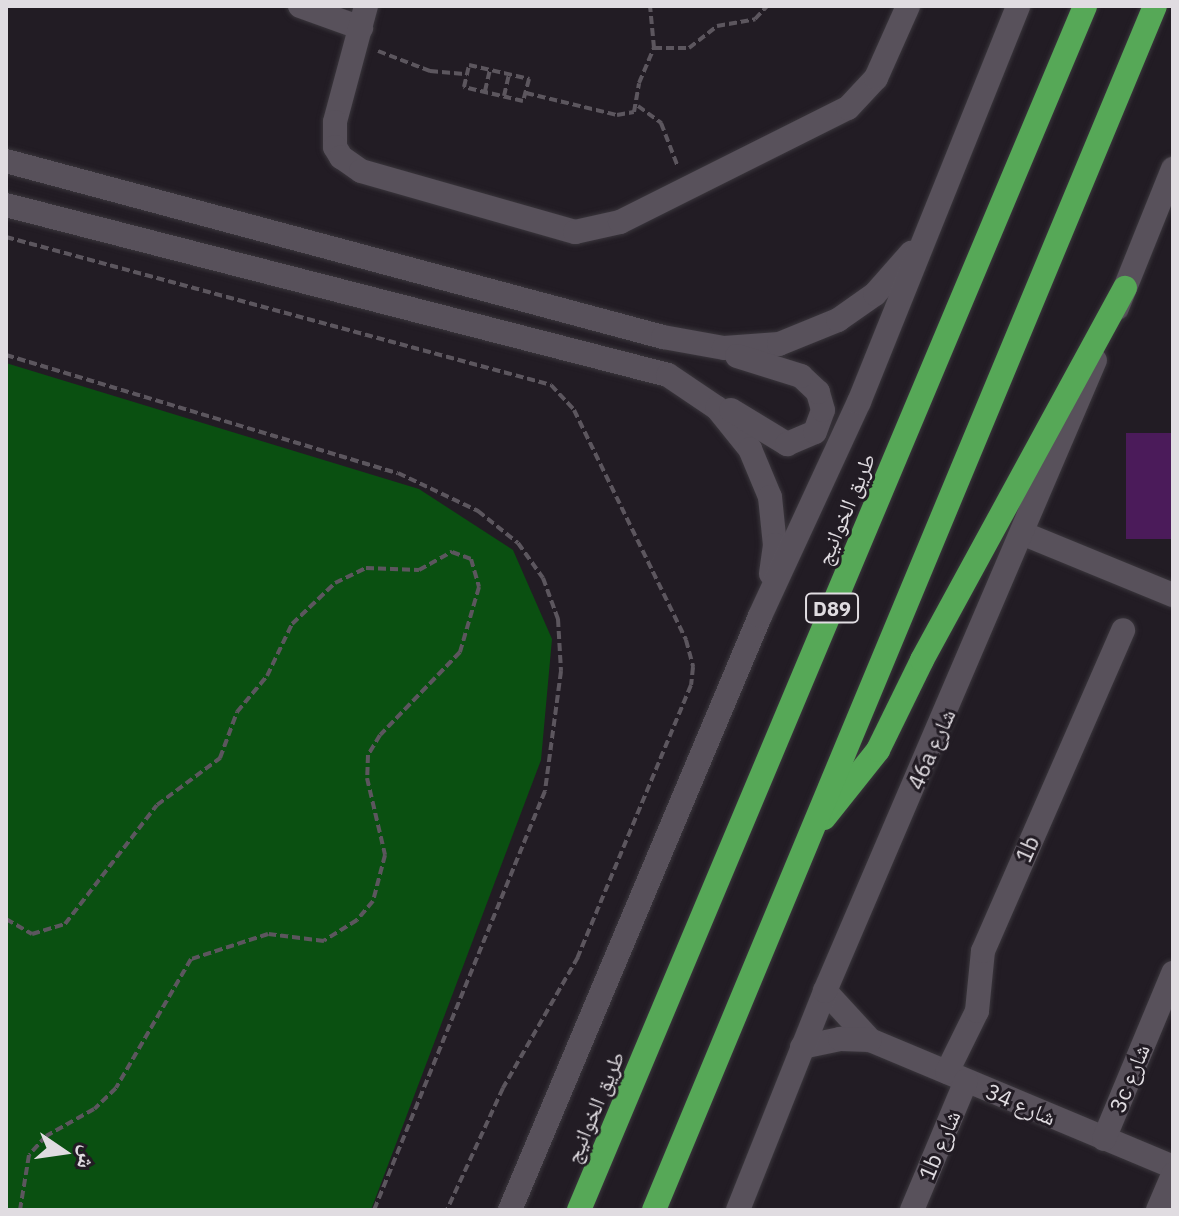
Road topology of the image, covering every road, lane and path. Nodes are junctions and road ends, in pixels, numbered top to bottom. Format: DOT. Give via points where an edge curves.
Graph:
graph roads {
  1 [pos="300,6"];
  2 [pos="650,6"];
  3 [pos="767,6"];
  4 [pos="908,6"];
  5 [pos="1018,6"];
  6 [pos="1085,6"];
  7 [pos="1155,6"];
  8 [pos="361,26"];
  9 [pos="654,48"];
  10 [pos="490,70"];
  11 [pos="467,74"];
  12 [pos="509,75"];
  13 [pos="485,92"];
  14 [pos="526,93"];
  15 [pos="504,96"];
  16 [pos="638,106"];
  17 [pos="6,161"];
  18 [pos="1173,169"];
  19 [pos="680,173"];
  20 [pos="6,205"];
  21 [pos="925,235"];
  22 [pos="6,237"];
  23 [pos="1125,288"];
  24 [pos="697,345"];
  25 [pos="6,355"];
  26 [pos="694,389"];
  27 [pos="1024,534"];
  28 [pos="1173,595"];
  29 [pos="760,616"];
  30 [pos="1123,630"];
  31 [pos="811,832"];
  32 [pos="6,919"];
  33 [pos="1173,973"];
  34 [pos="825,991"];
  35 [pos="870,1040"];
  36 [pos="802,1047"];
  37 [pos="957,1076"];
  38 [pos="1104,1139"];
  39 [pos="1173,1167"];
  40 [pos="1173,1174"];
  41 [pos="20,1210"];
  42 [pos="374,1210"];
  43 [pos="447,1210"];
  44 [pos="510,1210"];
  45 [pos="579,1210"];
  46 [pos="654,1210"];
  47 [pos="738,1210"];
  48 [pos="912,1210"];
  49 [pos="1158,1210"];
  1 -- 8 [label="street"];
  2 -- 9 [label="path"];
  3 -- 9 [label="path" via="755,19 717,26 689,48"];
  4 -- 8 [label="street" via="876,78 848,108 620,222 575,232 350,166 335,147 333,135"];
  5 -- 21 [label="street"];
  6 -- 45 [label="highway, طريق الخوانيج / D89"];
  7 -- 31 [label="highway"];
  8 -- 11 [label="path" via="430,71"];
  9 -- 16 [label="path" via="639,83"];
  10 -- 11 [label="path" via="469,65"];
  10 -- 12 [label="path"];
  10 -- 13 [label="path"];
  11 -- 13 [label="path" via="464,87"];
  12 -- 14 [label="path" via="529,79"];
  12 -- 15 [label="path"];
  13 -- 15 [label="path"];
  14 -- 15 [label="path" via="523,101"];
  14 -- 16 [label="path" via="617,115"];
  16 -- 19 [label="path" via="661,123"];
  17 -- 24 [label="street"];
  18 -- 23 [label="street, 46a شارع"];
  20 -- 26 [label="street" via="640,366"];
  21 -- 24 [label="street" via="875,294 806,336 752,348"];
  21 -- 29 [label="street" via="859,402"];
  22 -- 43 [label="path" via="551,385 574,410 686,640 691,685 578,957 503,1088"];
  23 -- 27 [label="street, 46a شارع"];
  23 -- 31 [label="highway" via="878,750 857,783"];
  24 -- 26 [label="street" via="801,376 818,392 821,419 808,438 787,444"];
  25 -- 42 [label="path" via="356,459 439,490 502,529 532,559 548,588 558,619 561,671 545,791"];
  26 -- 29 [label="street" via="743,438 770,497 775,545"];
  27 -- 28 [label="street"];
  27 -- 34 [label="street, 46a شارع"];
  29 -- 44 [label="street"];
  30 -- 37 [label="street, 1b" via="983,951 977,1011"];
  31 -- 46 [label="highway"];
  32 -- 41 [label="path" via="32,934 65,924 157,805 220,758 237,712 267,676 292,624 335,583 366,568 419,570 452,552 471,559 479,587 460,652 380,735 368,755 367,778 385,855 373,901 357,920 324,941 268,934 191,959 116,1088 94,1109 46,1136 29,1155"];
  33 -- 38 [label="street, 3c شارع"];
  34 -- 35 [label="street, شارع 34"];
  34 -- 36 [label="street, 46a شارع"];
  35 -- 36 [label="street, شارع 34" via="840,1039"];
  35 -- 37 [label="street, شارع 34"];
  36 -- 47 [label="street, 46a شارع"];
  37 -- 38 [label="street, شارع 34"];
  37 -- 48 [label="street, 1b شارع"];
  38 -- 39 [label="street, شارع 34"];
  40 -- 49 [label="street"];
}
